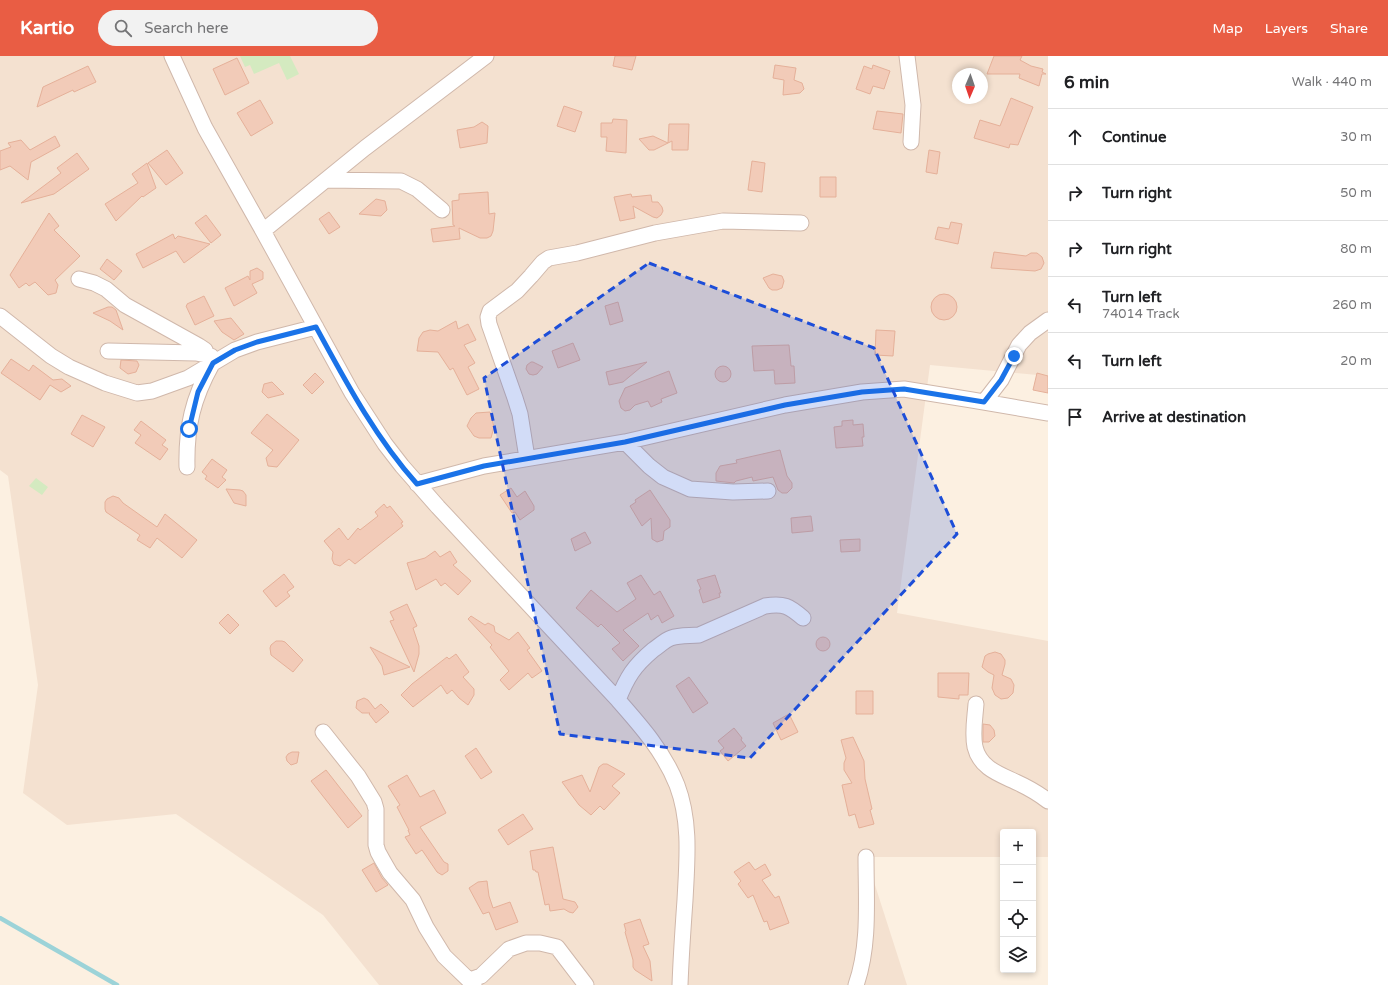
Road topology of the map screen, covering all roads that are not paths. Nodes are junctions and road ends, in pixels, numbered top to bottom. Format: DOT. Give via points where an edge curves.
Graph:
graph roads {
  1 [pos="172,56"];
  2 [pos="486,56"];
  3 [pos="907,56"];
  4 [pos="911,142"];
  5 [pos="326,180"];
  6 [pos="442,210"];
  7 [pos="801,223"];
  8 [pos="263,231"];
  9 [pos="79,279"];
  10 [pos="0,316"];
  11 [pos="1048,320"];
  12 [pos="316,327"];
  13 [pos="108,351"];
  14 [pos="213,359"];
  15 [pos="984,402"];
  16 [pos="1048,414"];
  17 [pos="625,442"];
  18 [pos="527,458"];
  19 [pos="187,466"];
  20 [pos="417,484"];
  21 [pos="768,491"];
  22 [pos="803,618"];
  23 [pos="618,700"];
  24 [pos="976,704"];
  25 [pos="323,732"];
  26 [pos="1048,801"];
  27 [pos="866,856"];
  28 [pos="472,983"];
  29 [pos="586,985"];
  30 [pos="680,985"];
  31 [pos="856,985"];
  1 -- 8 [label="street" via="205,128"];
  2 -- 5 [label="street"];
  3 -- 4 [label="street" via="913,105"];
  5 -- 6 [label="street" via="401,181 417,189"];
  5 -- 8 [label="street"];
  7 -- 18 [label="street" via="723,221 655,234 550,258 543,262 516,291 490,311 488,317 518,409"];
  8 -- 12 [label="street"];
  9 -- 14 [label="street" via="106,289 125,305 199,346"];
  10 -- 14 [label="street" via="69,367 105,383 137,393 152,391 188,378"];
  11 -- 15 [label="street" via="1030,333 1019,346 1001,380"];
  12 -- 14 [label="street" via="257,342"];
  12 -- 20 [label="street" via="369,421"];
  13 -- 14 [label="street"];
  14 -- 19 [label="street" via="193,409"];
  15 -- 16 [label="street"];
  15 -- 17 [label="street" via="904,389 862,392 785,405"];
  17 -- 18 [label="street"];
  17 -- 21 [label="street" via="663,477 690,489"];
  18 -- 20 [label="street" via="484,466"];
  20 -- 23 [label="street"];
  22 -- 23 [label="street" via="786,605 777,604 765,606 699,634 669,639 633,670 625,681"];
  23 -- 30 [label="street" via="657,748 677,786 682,804 688,852"];
  24 -- 26 [label="street" via="975,746 982,762 988,768"];
  25 -- 28 [label="street" via="358,776 374,802 376,845 390,873 412,900 444,956"];
  27 -- 31 [label="street" via="865,936"];
  28 -- 29 [label="street" via="509,948 540,942 557,947"];
}
